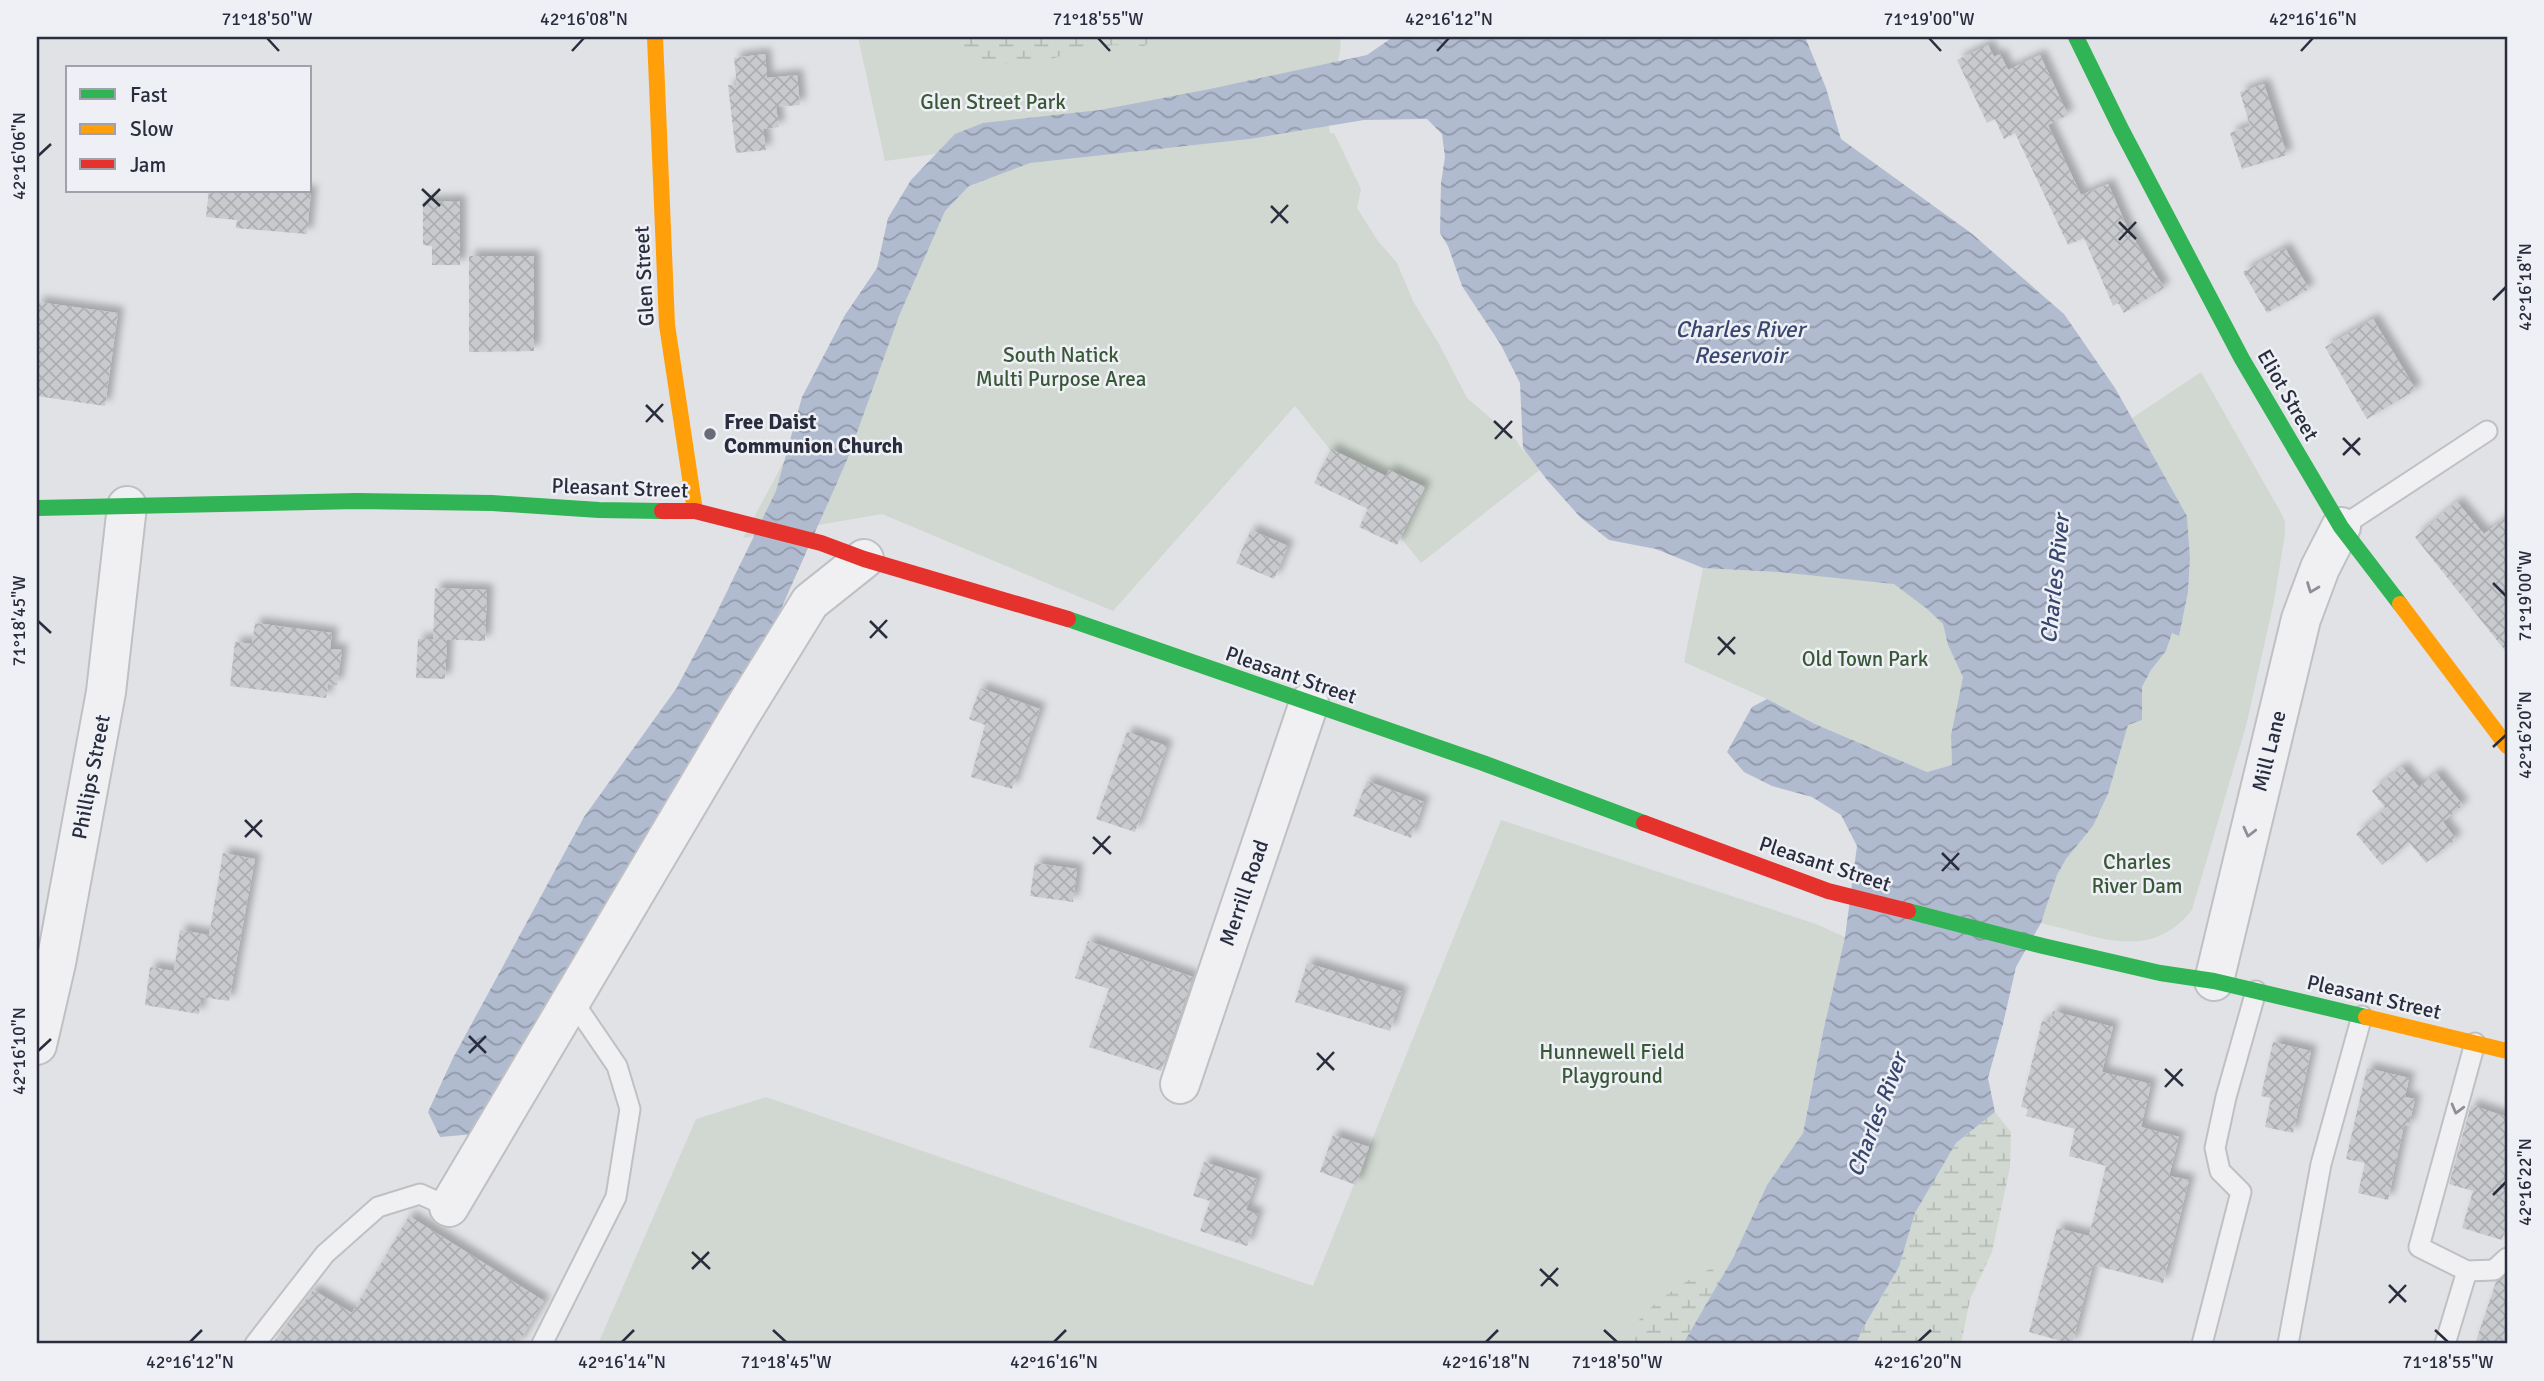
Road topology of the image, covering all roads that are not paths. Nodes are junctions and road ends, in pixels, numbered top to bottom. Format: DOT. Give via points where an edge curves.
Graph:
graph roads {
  1 [pos="655,37"];
  2 [pos="2076,37"];
  3 [pos="2487,431"];
  4 [pos="127,506"];
  5 [pos="37,508"];
  6 [pos="695,511"];
  7 [pos="2341,527"];
  8 [pos="864,559"];
  9 [pos="1309,703"];
  10 [pos="2507,746"];
  11 [pos="2214,981"];
  12 [pos="2256,991"];
  13 [pos="572,1000"];
  14 [pos="2362,1016"];
  15 [pos="2475,1043"];
  16 [pos="37,1045"];
  17 [pos="2507,1051"];
  18 [pos="1180,1084"];
  19 [pos="449,1208"];
  20 [pos="2507,1258"];
  21 [pos="2467,1271"];
  22 [pos="255,1344"];
  23 [pos="542,1344"];
  24 [pos="2202,1344"];
  25 [pos="2288,1344"];
  26 [pos="2445,1344"];
  1 -- 6 [label="main road, Glen Street" via="667,325"];
  2 -- 7 [label="main road, Eliot Street" via="2242,359"];
  3 -- 7 [label="lane"];
  4 -- 5 [label="main road, Pleasant Street"];
  4 -- 6 [label="main road, Pleasant Street" via="357,501"];
  4 -- 16 [label="street, Phillips Street" via="107,692"];
  6 -- 8 [label="main road, Pleasant Street" via="821,543"];
  7 -- 10 [label="main road, Eliot Street"];
  7 -- 11 [label="street, Mill Lane, one-way" via="2301,619"];
  8 -- 9 [label="main road, Pleasant Street" via="1065,618"];
  8 -- 13 [label="street" via="810,602"];
  9 -- 11 [label="main road, Pleasant Street" via="1828,891 2043,946"];
  9 -- 18 [label="street, Merrill Road"];
  11 -- 12 [label="main road, Pleasant Street"];
  12 -- 14 [label="main road, Pleasant Street"];
  12 -- 24 [label="lane" via="2215,1148 2220,1171 2241,1192"];
  13 -- 19 [label="street"];
  13 -- 23 [label="lane" via="617,1066 630,1109 616,1197"];
  14 -- 15 [label="main road, Pleasant Street"];
  14 -- 25 [label="lane" via="2321,1164"];
  15 -- 17 [label="main road, Pleasant Street"];
  15 -- 21 [label="lane, one-way" via="2419,1247"];
  19 -- 22 [label="lane" via="421,1194 378,1207 325,1254"];
  20 -- 21 [label="lane" via="2494,1270"];
  21 -- 26 [label="lane"];
}
